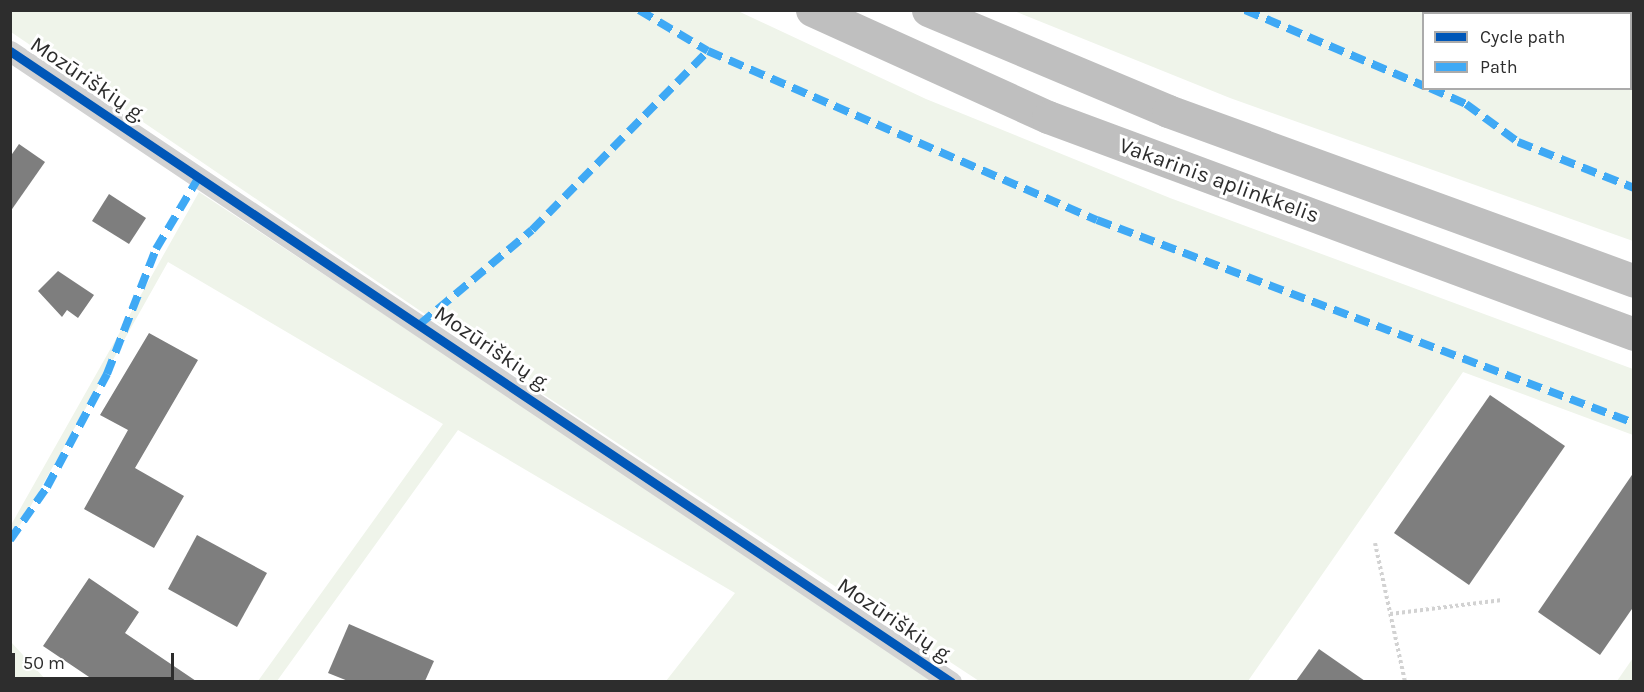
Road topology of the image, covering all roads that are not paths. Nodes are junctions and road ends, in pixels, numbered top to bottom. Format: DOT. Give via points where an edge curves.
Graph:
graph roads {
  1 [pos="812,10"];
  2 [pos="928,10"];
  3 [pos="10,51"];
  4 [pos="1634,281"];
  5 [pos="1634,334"];
  6 [pos="951,681"];
  1 -- 5 [label="highway, Vakarinis aplinkkelis" via="1079,129"];
  2 -- 4 [label="highway" via="1168,111"];
  3 -- 6 [label="street, Mozūriškių g."];
}
